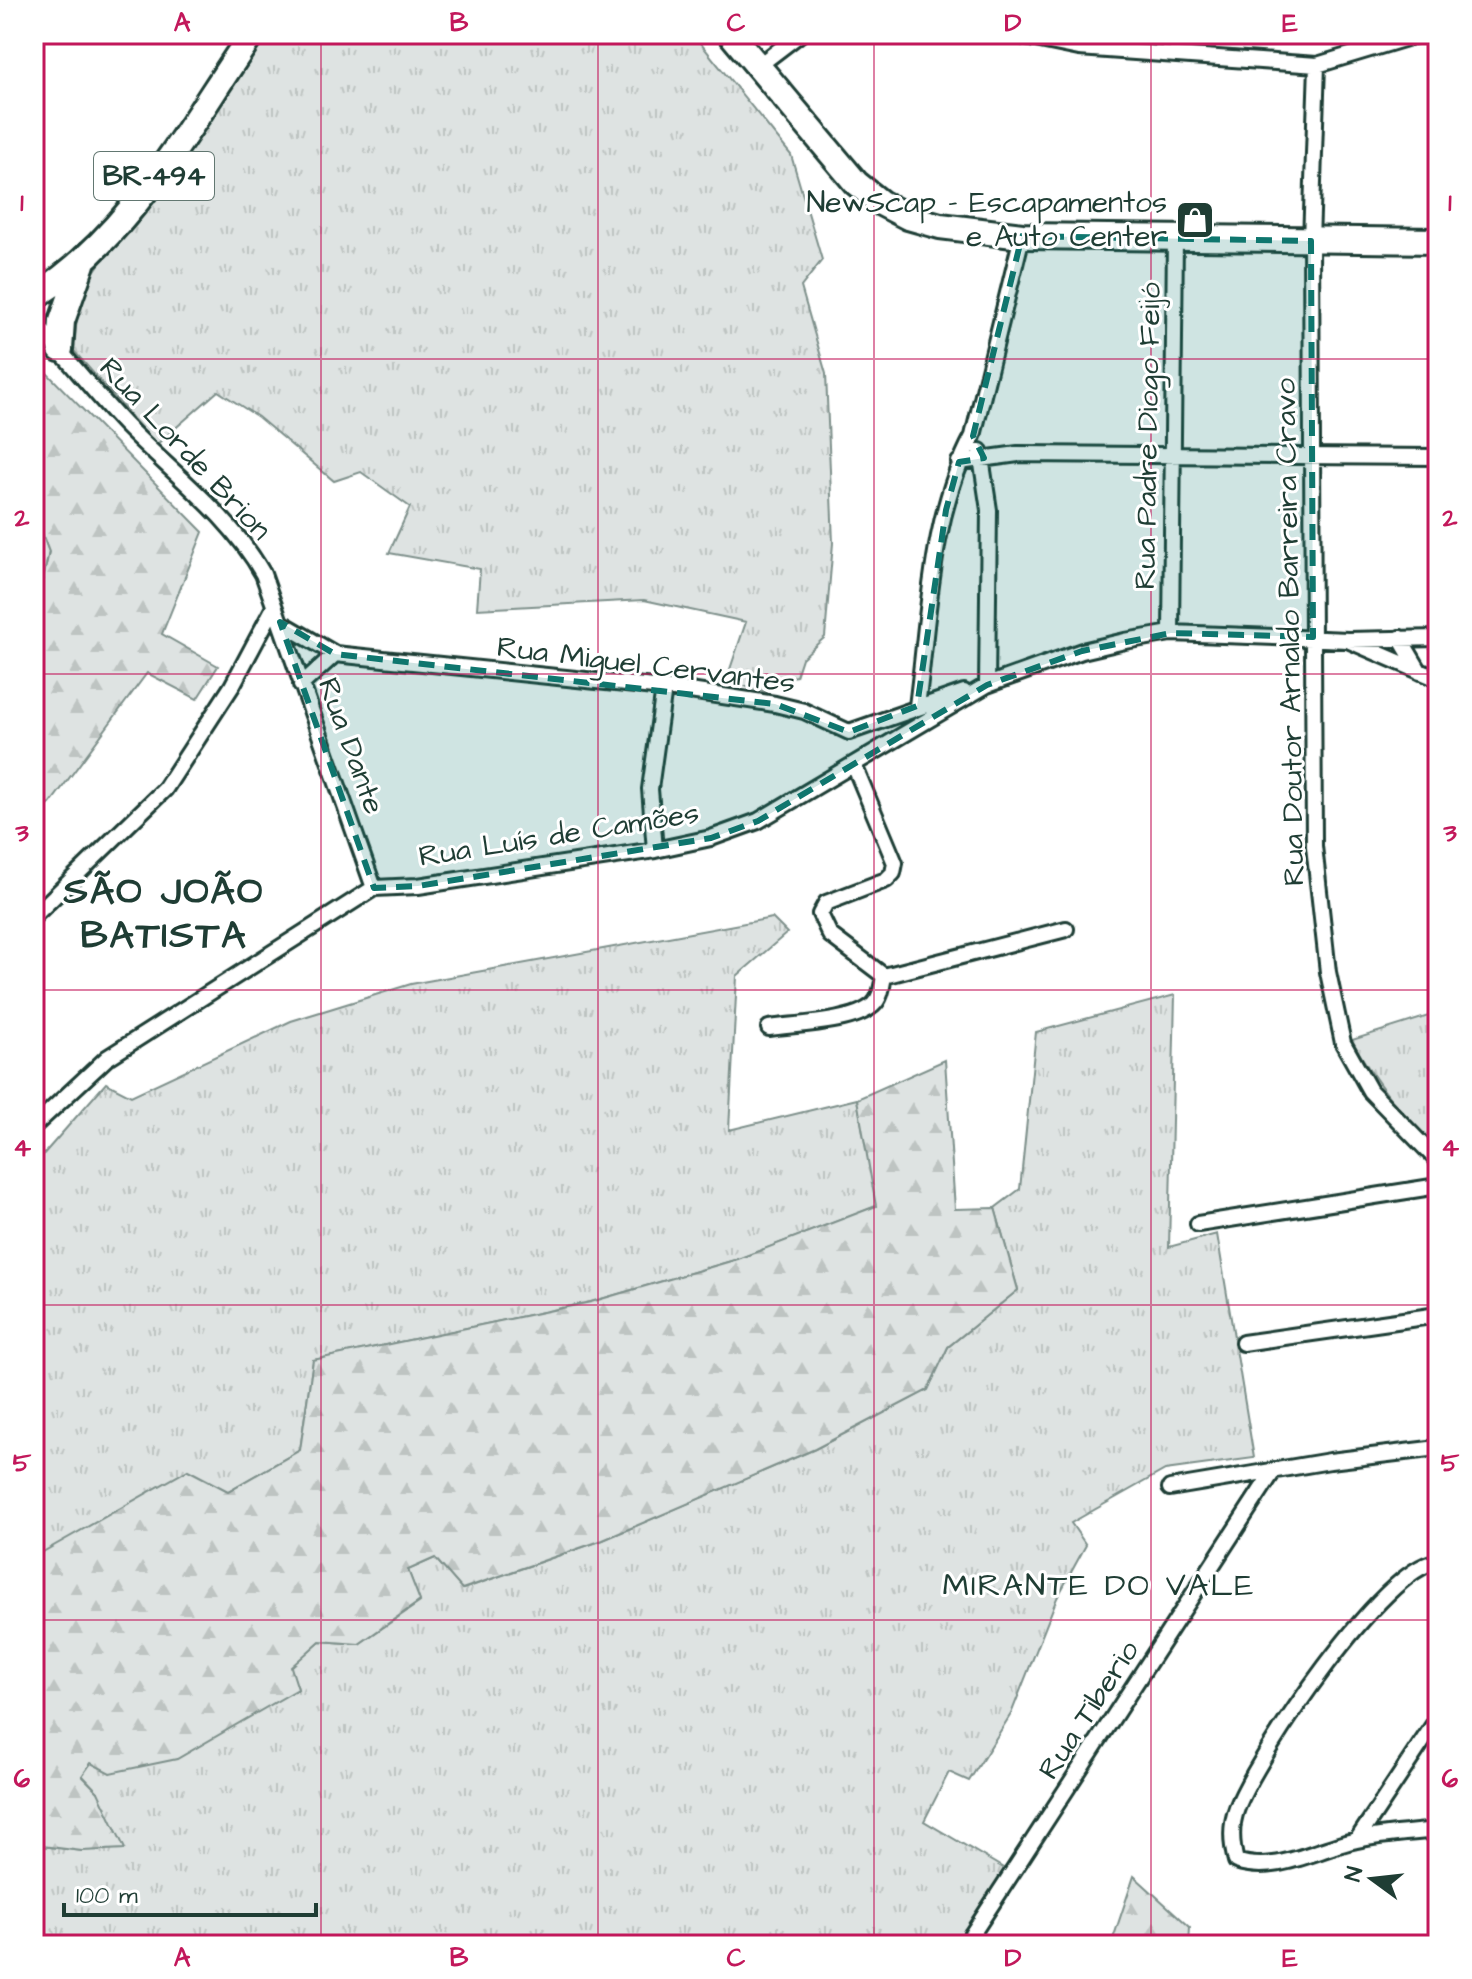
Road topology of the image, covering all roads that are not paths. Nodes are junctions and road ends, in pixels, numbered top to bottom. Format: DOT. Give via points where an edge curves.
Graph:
graph roads {
  1 [pos="252,34"];
  2 [pos="731,34"];
  3 [pos="800,34"];
  4 [pos="1011,34"];
  5 [pos="1420,34"];
  6 [pos="1317,65"];
  7 [pos="758,66"];
  8 [pos="1022,236"];
  9 [pos="1175,238"];
  10 [pos="1311,241"];
  11 [pos="1438,241"];
  12 [pos="82,264"];
  13 [pos="34,297"];
  14 [pos="34,322"];
  15 [pos="60,349"];
  16 [pos="973,436"];
  17 [pos="1311,454"];
  18 [pos="1175,455"];
  19 [pos="1438,457"];
  20 [pos="984,458"];
  21 [pos="959,462"];
  22 [pos="274,607"];
  23 [pos="280,622"];
  24 [pos="1171,633"];
  25 [pos="1313,637"];
  26 [pos="1400,638"];
  27 [pos="1438,638"];
  28 [pos="1348,640"];
  29 [pos="335,654"];
  30 [pos="1420,672"];
  31 [pos="1438,679"];
  32 [pos="301,685"];
  33 [pos="987,685"];
  34 [pos="664,688"];
  35 [pos="917,706"];
  36 [pos="854,765"];
  37 [pos="655,850"];
  38 [pos="374,888"];
  39 [pos="34,916"];
  40 [pos="1066,929"];
  41 [pos="884,976"];
  42 [pos="769,1028"];
  43 [pos="34,1126"];
  44 [pos="1438,1161"];
  45 [pos="1438,1186"];
  46 [pos="1198,1224"];
  47 [pos="1438,1315"];
  48 [pos="1243,1343"];
  49 [pos="1438,1448"];
  50 [pos="1274,1470"];
  51 [pos="1170,1488"];
  52 [pos="1438,1562"];
  53 [pos="1438,1718"];
  54 [pos="1438,1830"];
  55 [pos="1357,1840"];
  56 [pos="971,1936"];
  1 -- 12 [label="highway, BR-494" via="166,159"];
  2 -- 7 [label="highway"];
  3 -- 7 [label="street"];
  4 -- 6 [label="street" via="1079,48"];
  5 -- 6 [label="street"];
  6 -- 10 [label="street, Rua Doutor Arnaldo Barreira Cravo"];
  7 -- 8 [label="highway" via="856,183 881,203 940,226"];
  8 -- 9 [label="highway"];
  8 -- 16 [label="street"];
  9 -- 10 [label="highway"];
  9 -- 18 [label="street, Rua Padre Diogo Feijó"];
  10 -- 11 [label="highway"];
  10 -- 17 [label="street, Rua Doutor Arnaldo Barreira Cravo"];
  12 -- 13 [label="highway, BR-494"];
  12 -- 15 [label="highway" via="62,321"];
  14 -- 15 [label="street, Rua Lorde Brion"];
  15 -- 22 [label="street, Rua Lorde Brion" via="124,424 243,543 263,574"];
  16 -- 20 [label="street"];
  16 -- 21 [label="street"];
  17 -- 18 [label="street"];
  17 -- 19 [label="street"];
  17 -- 25 [label="street, Rua Doutor Arnaldo Barreira Cravo"];
  18 -- 20 [label="street"];
  18 -- 24 [label="street, Rua Padre Diogo Feijó"];
  20 -- 21 [label="street"];
  20 -- 33 [label="street" via="989,510"];
  21 -- 35 [label="street" via="938,552"];
  22 -- 23 [label="street, Rua Lorde Brion"];
  22 -- 39 [label="street" via="232,686 165,789"];
  23 -- 29 [label="street, Rua Miguel Cervantes"];
  23 -- 32 [label="street, Rua Dante"];
  24 -- 25 [label="street, Rua Luís de Camões"];
  24 -- 33 [label="street, Rua Luís de Camões" via="1082,651"];
  25 -- 28 [label="street, Rua Luís de Camões"];
  25 -- 44 [label="street, Rua Doutor Arnaldo Barreira Cravo" via="1314,846 1328,972 1343,1043 1370,1091"];
  26 -- 27 [label="street"];
  26 -- 28 [label="street"];
  26 -- 30 [label="street"];
  28 -- 30 [label="street"];
  29 -- 32 [label="street"];
  29 -- 34 [label="street, Rua Miguel Cervantes"];
  30 -- 31 [label="street"];
  32 -- 38 [label="street, Rua Dante"];
  33 -- 35 [label="street, Rua Miguel Cervantes"];
  33 -- 36 [label="street, Rua Luís de Camões"];
  34 -- 35 [label="street, Rua Miguel Cervantes" via="775,704 849,732"];
  34 -- 37 [label="street" via="650,789"];
  36 -- 37 [label="street, Rua Luís de Camões" via="758,821"];
  36 -- 41 [label="street" via="895,863 893,873 826,903 820,914 830,935"];
  37 -- 38 [label="street, Rua Luís de Camões"];
  38 -- 43 [label="street, Rua Luís de Camões" via="107,1058"];
  40 -- 41 [label="street"];
  41 -- 42 [label="street" via="874,1004 859,1013"];
  45 -- 46 [label="street"];
  47 -- 48 [label="street"];
  49 -- 50 [label="street"];
  50 -- 51 [label="street"];
  50 -- 56 [label="street, Rua Tiberio"];
  52 -- 55 [label="street" via="1403,1577 1381,1597 1312,1685 1238,1807 1231,1844 1236,1861 1251,1866 1276,1864"];
  53 -- 55 [label="street"];
  54 -- 55 [label="street"];
}
